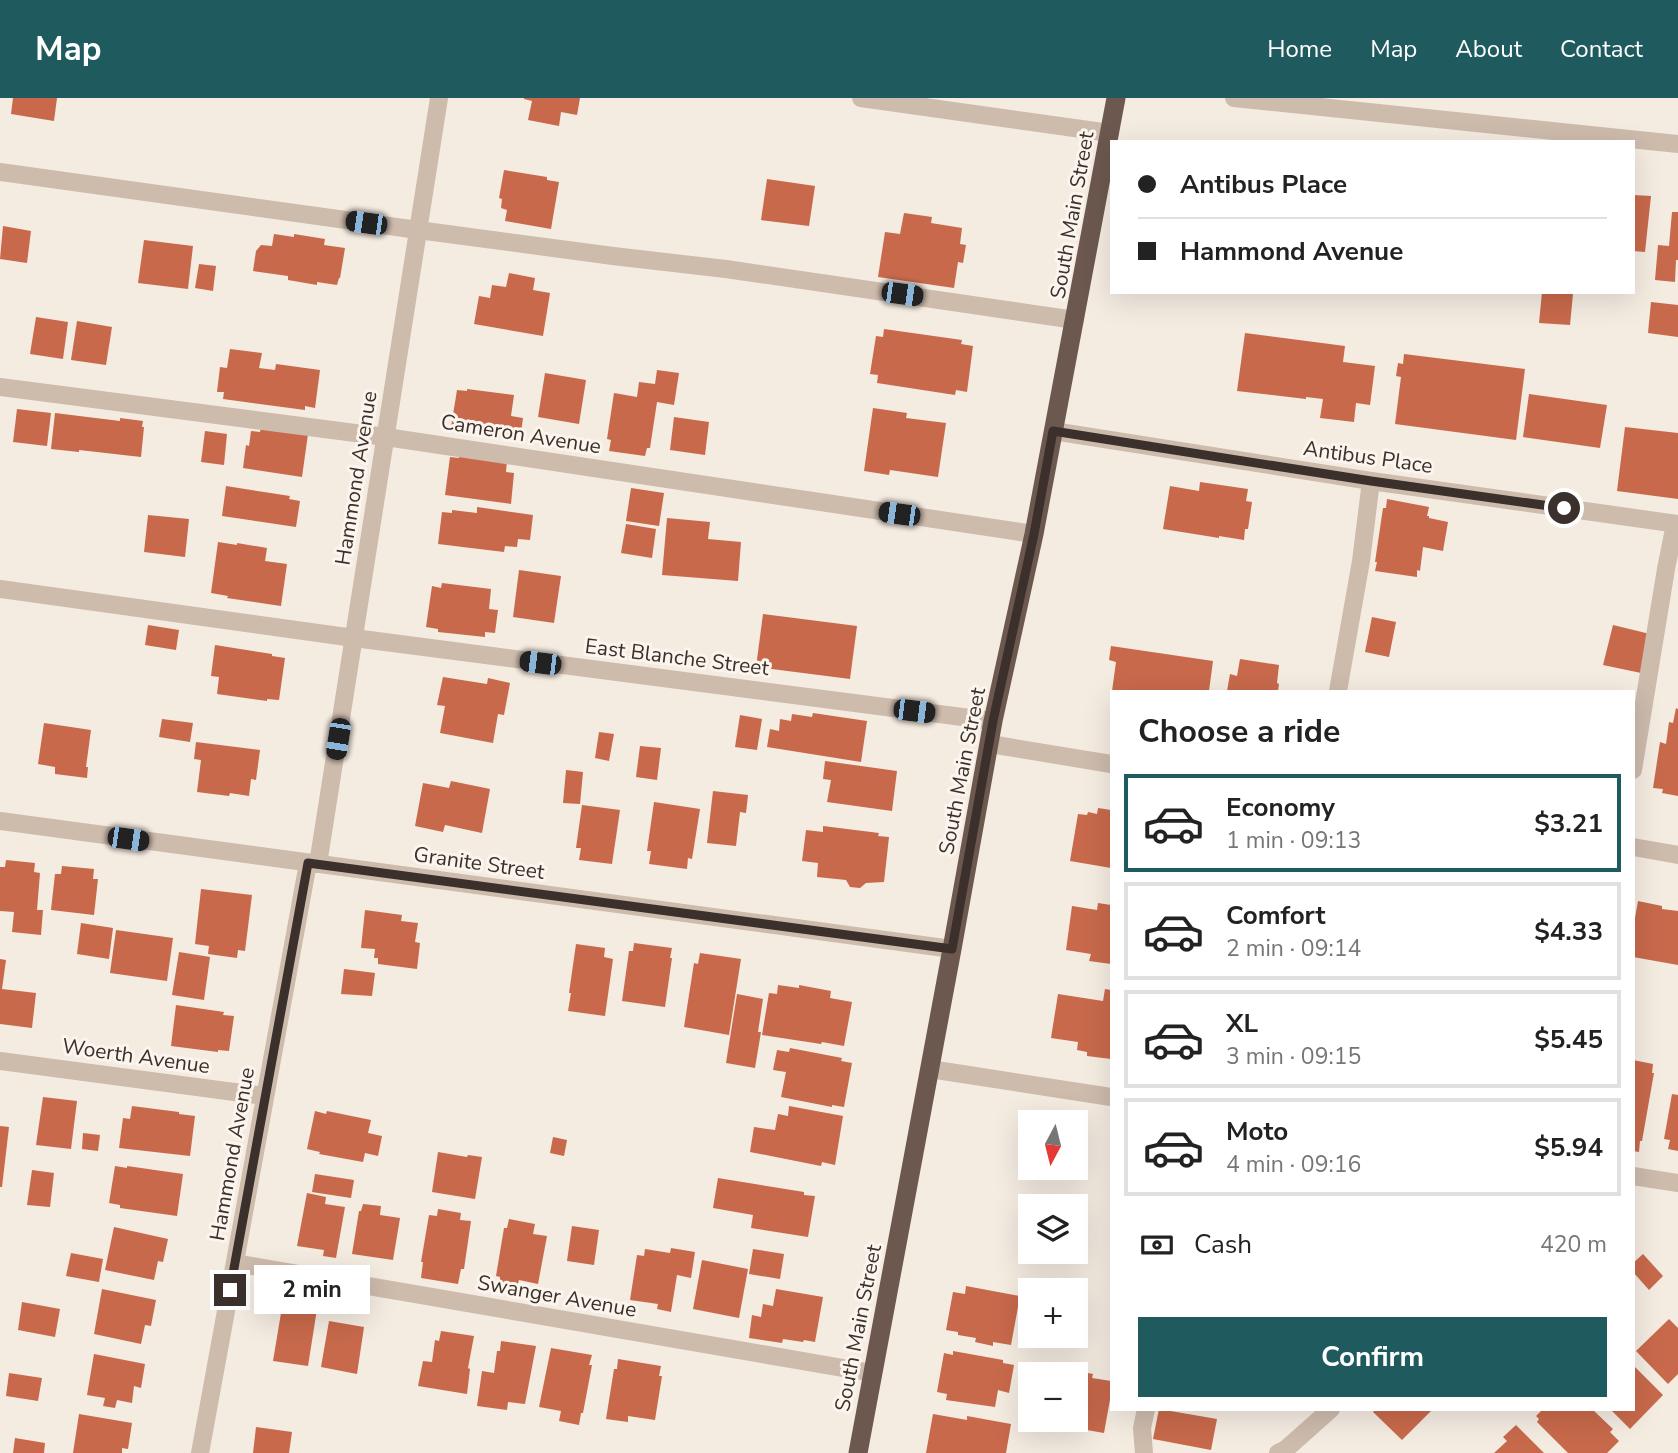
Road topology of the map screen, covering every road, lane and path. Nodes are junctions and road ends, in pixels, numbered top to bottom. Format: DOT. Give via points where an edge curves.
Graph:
graph roads {
  1 [pos="439,98"];
  2 [pos="861,98"];
  3 [pos="1116,98"];
  4 [pos="1234,98"];
  5 [pos="1110,133"];
  6 [pos="1678,144"];
  7 [pos="0,172"];
  8 [pos="418,230"];
  9 [pos="1075,320"];
  10 [pos="0,387"];
  11 [pos="1053,431"];
  12 [pos="386,437"];
  13 [pos="1371,481"];
  14 [pos="1676,524"];
  15 [pos="1034,534"];
  16 [pos="0,589"];
  17 [pos="354,638"];
  18 [pos="1338,690"];
  19 [pos="993,721"];
  20 [pos="990,744"];
  21 [pos="1635,759"];
  22 [pos="1110,764"];
  23 [pos="0,821"];
  24 [pos="1635,847"];
  25 [pos="1678,855"];
  26 [pos="313,864"];
  27 [pos="952,949"];
  28 [pos="0,1061"];
  29 [pos="930,1069"];
  30 [pos="265,1096"];
  31 [pos="1110,1097"];
  32 [pos="1635,1176"];
  33 [pos="1678,1183"];
  34 [pos="235,1263"];
  35 [pos="872,1374"];
  36 [pos="1146,1411"];
  37 [pos="1329,1411"];
  38 [pos="201,1453"];
  39 [pos="858,1453"];
  40 [pos="1143,1453"];
  41 [pos="1278,1453"];
  1 -- 8 [label="street, Hammond Avenue"];
  2 -- 5 [label="street"];
  3 -- 5 [label="highway, South Main Street"];
  4 -- 6 [label="street"];
  5 -- 9 [label="highway, South Main Street"];
  7 -- 8 [label="street"];
  8 -- 9 [label="street" via="726,268"];
  8 -- 12 [label="street, Hammond Avenue"];
  9 -- 11 [label="highway, South Main Street"];
  10 -- 12 [label="street, Cameron Avenue"];
  11 -- 13 [label="street, Antibus Place"];
  11 -- 15 [label="highway, South Main Street"];
  12 -- 15 [label="street, Cameron Avenue"];
  12 -- 17 [label="street, Hammond Avenue"];
  13 -- 14 [label="street, Antibus Place"];
  13 -- 18 [label="street"];
  14 -- 21 [label="street"];
  15 -- 19 [label="highway, South Main Street"];
  16 -- 17 [label="street, East Blanche Street"];
  17 -- 19 [label="street, East Blanche Street"];
  17 -- 26 [label="street, Hammond Avenue"];
  19 -- 20 [label="highway, South Main Street"];
  20 -- 22 [label="street"];
  20 -- 27 [label="highway, South Main Street"];
  23 -- 26 [label="street, Granite Street"];
  24 -- 25 [label="street"];
  26 -- 27 [label="street, Granite Street"];
  26 -- 30 [label="street, Hammond Avenue"];
  27 -- 29 [label="highway, South Main Street"];
  28 -- 30 [label="street, Woerth Avenue"];
  29 -- 31 [label="street"];
  29 -- 35 [label="highway, South Main Street"];
  30 -- 34 [label="street, Hammond Avenue"];
  32 -- 33 [label="street"];
  34 -- 35 [label="street, Swanger Avenue"];
  34 -- 38 [label="street, Hammond Avenue"];
  35 -- 39 [label="highway, South Main Street"];
  36 -- 40 [label="street"];
  37 -- 41 [label="street"];
}
